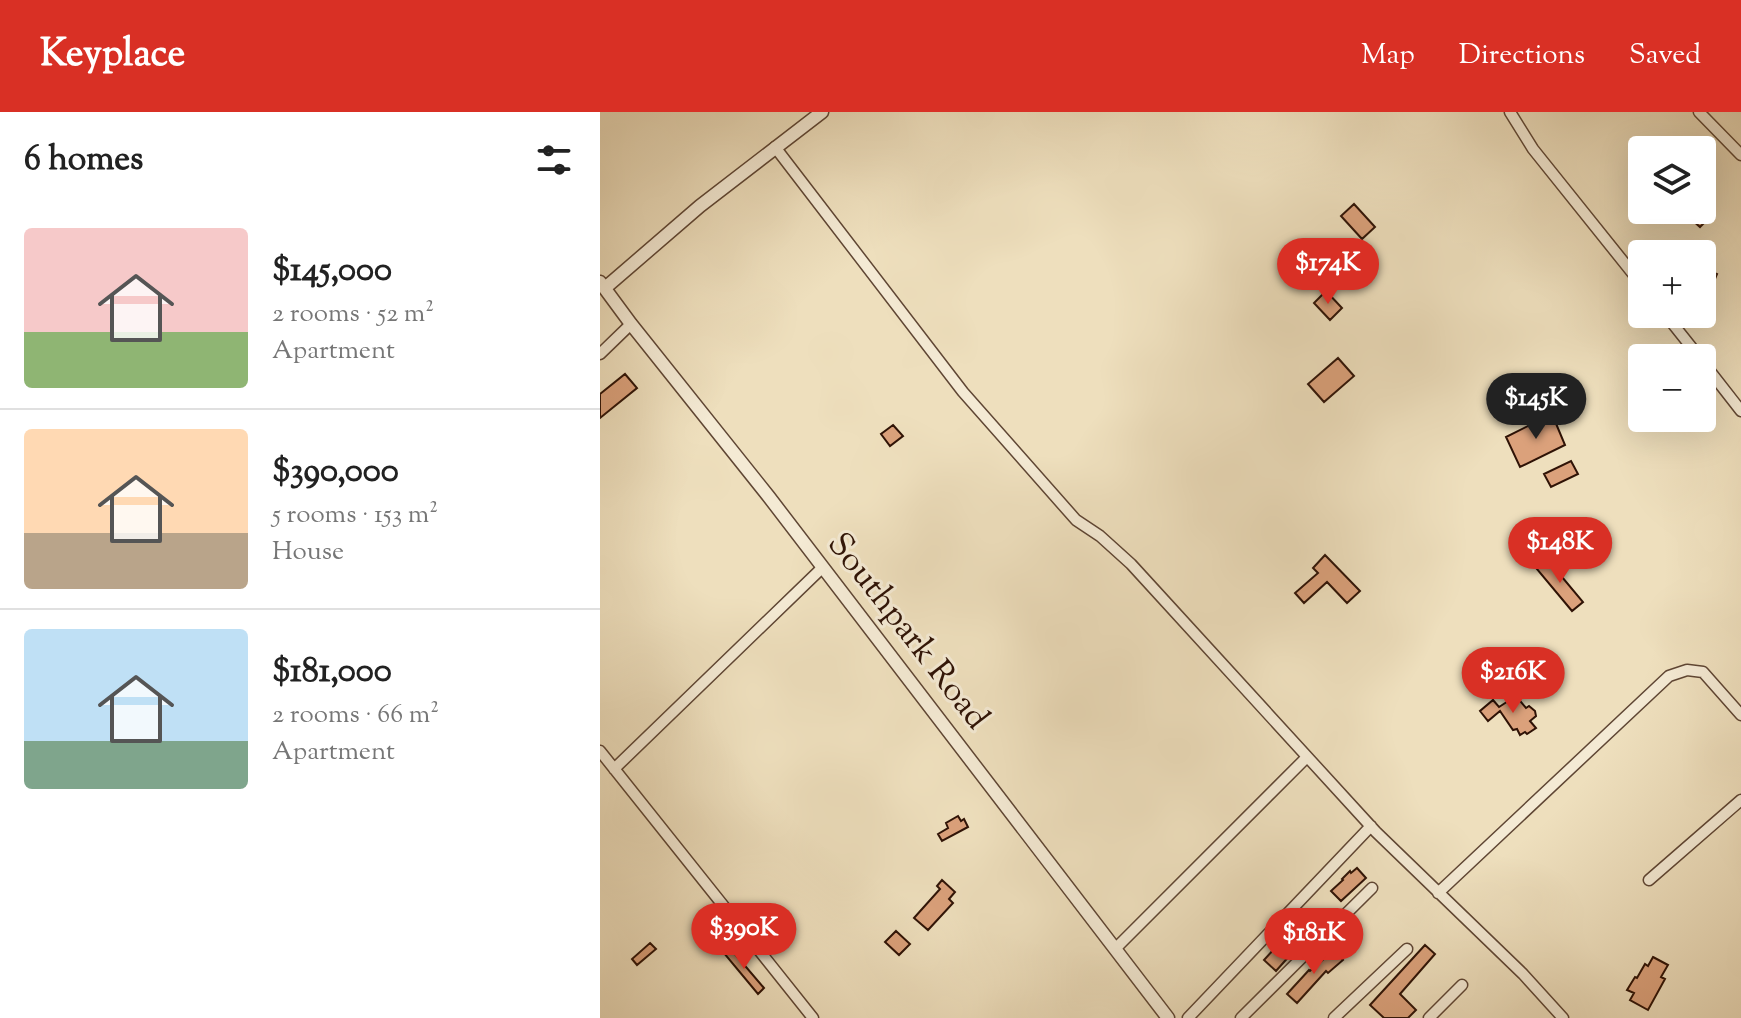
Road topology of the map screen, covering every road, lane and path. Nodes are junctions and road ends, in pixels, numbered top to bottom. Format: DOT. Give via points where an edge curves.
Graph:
graph roads {
  1 [pos="822,112"];
  2 [pos="1510,112"];
  3 [pos="1699,112"];
  4 [pos="775,147"];
  5 [pos="1741,155"];
  6 [pos="1628,268"];
  7 [pos="602,285"];
  8 [pos="631,324"];
  9 [pos="1676,328"];
  10 [pos="1688,344"];
  11 [pos="600,354"];
  12 [pos="1716,379"];
  13 [pos="1741,411"];
  14 [pos="822,568"];
  15 [pos="1741,715"];
  16 [pos="600,751"];
  17 [pos="1306,758"];
  18 [pos="614,769"];
  19 [pos="1741,800"];
  20 [pos="1371,826"];
  21 [pos="1649,880"];
  22 [pos="1372,888"];
  23 [pos="1438,893"];
  24 [pos="1116,948"];
  25 [pos="1407,949"];
  26 [pos="1462,985"];
  27 [pos="813,1018"];
  28 [pos="1168,1018"];
  29 [pos="1188,1018"];
  30 [pos="1241,1018"];
  31 [pos="1334,1018"];
  32 [pos="1429,1018"];
  33 [pos="1563,1018"];
  1 -- 4 [label="street"];
  2 -- 6 [label="street" via="1533,149"];
  3 -- 5 [label="street"];
  4 -- 7 [label="street"];
  4 -- 17 [label="street" via="963,392 1076,520 1131,564"];
  7 -- 8 [label="street, Southpark Road"];
  8 -- 11 [label="street"];
  8 -- 14 [label="street, Southpark Road"];
  9 -- 10 [label="street"];
  12 -- 13 [label="street"];
  14 -- 18 [label="street"];
  14 -- 24 [label="street, Southpark Road"];
  15 -- 23 [label="street" via="1703,672 1669,676"];
  16 -- 18 [label="street"];
  17 -- 20 [label="street"];
  17 -- 24 [label="street"];
  18 -- 27 [label="street"];
  19 -- 21 [label="street"];
  20 -- 23 [label="street"];
  20 -- 29 [label="street"];
  22 -- 30 [label="street"];
  23 -- 33 [label="street"];
  24 -- 28 [label="street, Southpark Road"];
  25 -- 31 [label="street"];
  26 -- 32 [label="street"];
}
